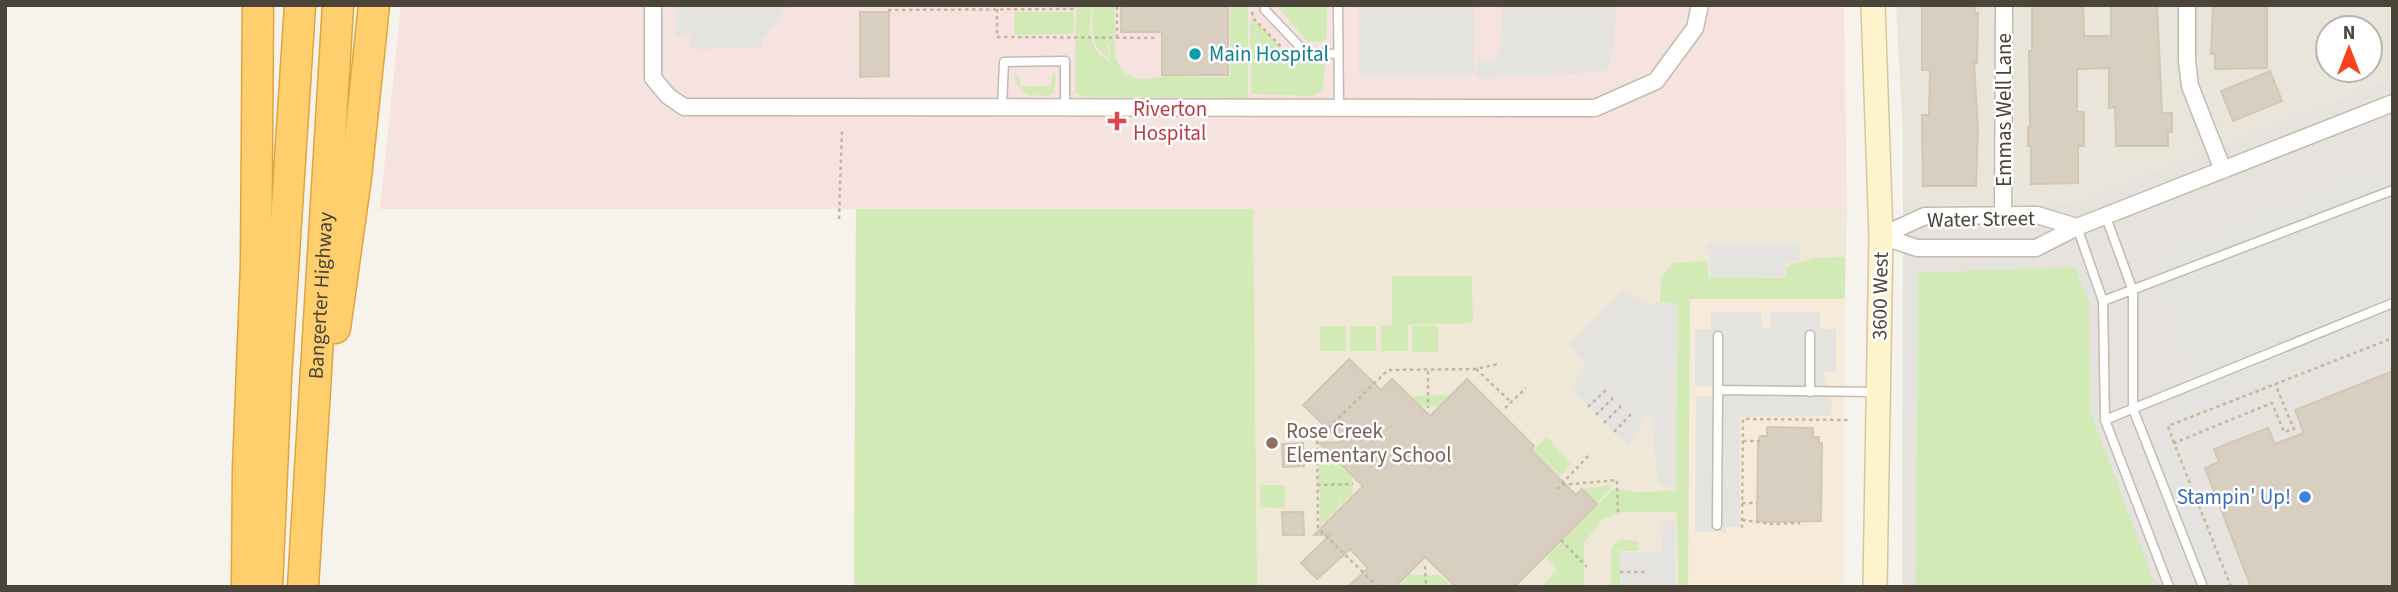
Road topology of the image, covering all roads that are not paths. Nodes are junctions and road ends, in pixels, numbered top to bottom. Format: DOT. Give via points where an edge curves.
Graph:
graph roads {
  1 [pos="258,5"];
  2 [pos="300,5"];
  3 [pos="338,5"];
  4 [pos="374,5"];
  5 [pos="653,5"];
  6 [pos="1265,5"];
  7 [pos="1338,5"];
  8 [pos="1700,5"];
  9 [pos="1873,5"];
  10 [pos="2004,5"];
  11 [pos="2187,5"];
  12 [pos="1338,54"];
  13 [pos="2393,104"];
  14 [pos="1002,107"];
  15 [pos="1065,107"];
  16 [pos="1339,107"];
  17 [pos="2224,170"];
  18 [pos="2393,190"];
  19 [pos="2003,216"];
  20 [pos="2106,217"];
  21 [pos="2077,227"];
  22 [pos="1881,236"];
  23 [pos="2133,291"];
  24 [pos="2103,302"];
  25 [pos="2393,303"];
  26 [pos="1810,335"];
  27 [pos="1718,336"];
  28 [pos="1718,390"];
  29 [pos="1810,392"];
  30 [pos="1878,392"];
  31 [pos="2133,409"];
  32 [pos="2105,420"];
  33 [pos="311,430"];
  34 [pos="1717,525"];
  35 [pos="247,587"];
  36 [pos="267,587"];
  37 [pos="303,587"];
  38 [pos="1875,587"];
  39 [pos="2169,587"];
  40 [pos="2203,587"];
  1 -- 35 [label="highway"];
  2 -- 36 [label="highway, Bangerter Highway"];
  3 -- 33 [label="highway, Bangerter Highway"];
  4 -- 33 [label="highway" via="345,266"];
  5 -- 14 [label="street" via="653,78 684,107"];
  6 -- 12 [label="lane" via="1306,53"];
  7 -- 12 [label="lane"];
  8 -- 16 [label="street" via="1695,28 1656,82 1595,108"];
  9 -- 22 [label="main road, 3600 West"];
  10 -- 19 [label="street, Emmas Well Lane"];
  11 -- 17 [label="street" via="2190,86"];
  12 -- 16 [label="lane"];
  13 -- 17 [label="street, Water Street"];
  14 -- 15 [label="street"];
  14 -- 15 [label="lane" via="1004,62 1065,61"];
  15 -- 16 [label="street"];
  17 -- 20 [label="street, Water Street"];
  18 -- 23 [label="lane"];
  19 -- 21 [label="street, Water Street" via="2037,215"];
  19 -- 22 [label="street, Water Street" via="1925,216"];
  20 -- 21 [label="street, Water Street"];
  20 -- 23 [label="lane"];
  21 -- 22 [label="street, Water Street" via="2036,248 1917,248"];
  21 -- 24 [label="lane"];
  22 -- 30 [label="main road, 3600 West"];
  23 -- 24 [label="lane"];
  23 -- 31 [label="lane"];
  24 -- 32 [label="lane"];
  25 -- 31 [label="lane"];
  26 -- 29 [label="lane"];
  27 -- 28 [label="lane"];
  28 -- 29 [label="lane"];
  28 -- 34 [label="lane"];
  29 -- 30 [label="lane"];
  30 -- 38 [label="main road, 3600 West"];
  31 -- 32 [label="lane"];
  31 -- 40 [label="lane"];
  32 -- 39 [label="lane"];
  33 -- 37 [label="highway, Bangerter Highway"];
}
